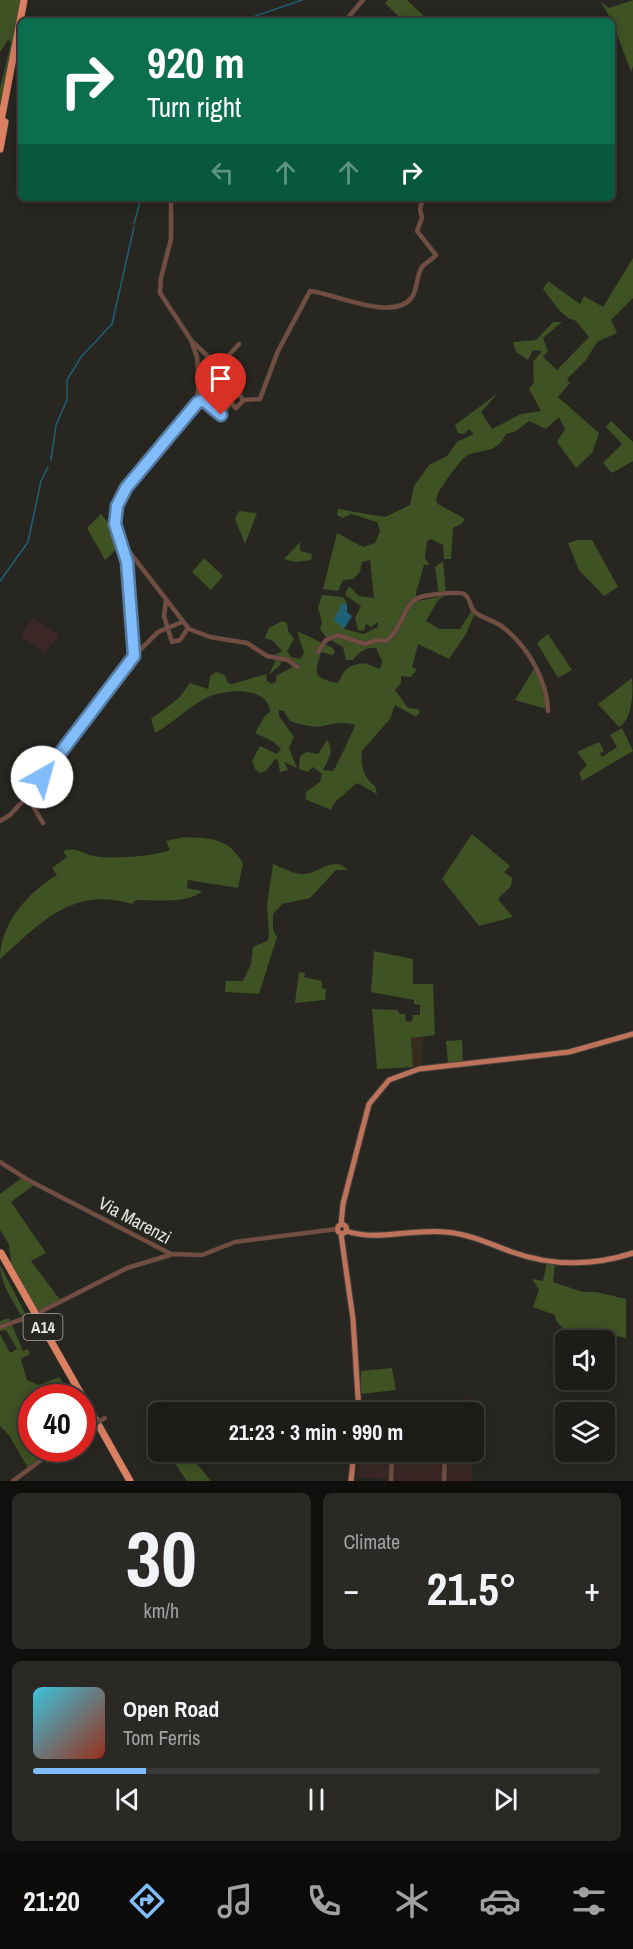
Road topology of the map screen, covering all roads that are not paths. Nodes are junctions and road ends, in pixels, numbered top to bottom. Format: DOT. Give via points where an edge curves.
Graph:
graph roads {
  1 [pos="27,0"];
  2 [pos="363,0"];
  3 [pos="22,18"];
  4 [pos="25,18"];
  5 [pos="348,18"];
  6 [pos="18,31"];
  7 [pos="18,56"];
  8 [pos="0,126"];
  9 [pos="0,149"];
  10 [pos="171,201"];
  11 [pos="422,201"];
  12 [pos="191,340"];
  13 [pos="239,344"];
  14 [pos="218,367"];
  15 [pos="228,380"];
  16 [pos="203,400"];
  17 [pos="244,400"];
  18 [pos="197,403"];
  19 [pos="118,538"];
  20 [pos="166,600"];
  21 [pos="182,622"];
  22 [pos="168,626"];
  23 [pos="188,628"];
  24 [pos="318,652"];
  25 [pos="134,656"];
  26 [pos="297,667"];
  27 [pos="548,711"];
  28 [pos="27,796"];
  29 [pos="0,820"];
  30 [pos="43,823"];
  31 [pos="633,1034"];
  32 [pos="0,1162"];
  33 [pos="341,1230"];
  34 [pos="633,1252"];
  35 [pos="0,1254"];
  36 [pos="171,1254"];
  37 [pos="38,1313"];
  38 [pos="28,1317"];
  39 [pos="0,1327"];
  40 [pos="72,1384"];
  41 [pos="358,1402"];
  42 [pos="105,1418"];
  43 [pos="96,1423"];
  44 [pos="96,1425"];
  45 [pos="96,1428"];
  46 [pos="39,1462"];
  47 [pos="353,1462"];
  48 [pos="392,1462"];
  49 [pos="445,1462"];
  50 [pos="13,1481"];
  51 [pos="125,1481"];
  52 [pos="130,1481"];
  53 [pos="351,1481"];
  54 [pos="391,1481"];
  55 [pos="444,1481"];
  1 -- 3 [label="highway"];
  1 -- 4 [label="highway"];
  2 -- 5 [label="street"];
  6 -- 8 [label="highway"];
  7 -- 9 [label="highway"];
  10 -- 12 [label="street" via="171,239 160,288 162,298"];
  11 -- 17 [label="street" via="417,231 436,255 422,267 411,299 401,305 377,306 310,291 278,351 260,399"];
  12 -- 14 [label="street"];
  12 -- 18 [label="street" via="199,370"];
  13 -- 14 [label="street"];
  14 -- 15 [label="street"];
  15 -- 16 [label="street"];
  15 -- 17 [label="street"];
  16 -- 17 [label="street" via="221,415 231,403 236,408"];
  16 -- 18 [label="street"];
  18 -- 19 [label="street" via="122,495 115,516"];
  19 -- 20 [label="street"];
  19 -- 25 [label="street" via="127,562"];
  20 -- 21 [label="street"];
  20 -- 22 [label="street" via="164,616"];
  21 -- 22 [label="street"];
  21 -- 23 [label="street"];
  22 -- 23 [label="street" via="173,642 180,640"];
  22 -- 25 [label="street" via="152,636"];
  23 -- 26 [label="street" via="210,637 247,643 267,656 288,660"];
  24 -- 27 [label="street" via="327,640 338,635 365,644 386,641 400,628 407,609 418,597 464,594 476,613 505,628 531,661 545,686"];
  25 -- 28 [label="street"];
  28 -- 29 [label="street" via="15,811"];
  28 -- 30 [label="street"];
  31 -- 33 [label="main road" via="569,1052 419,1069 389,1080 369,1104"];
  32 -- 36 [label="street, Via Marenzi"];
  33 -- 34 [label="main road" via="370,1236 449,1232 539,1260 581,1263"];
  33 -- 36 [label="street, Via Marenzi" via="235,1242 202,1255"];
  33 -- 41 [label="main road" via="353,1318"];
  35 -- 40 [label="highway, A14, bridge"];
  36 -- 37 [label="street" via="127,1268"];
  38 -- 39 [label="street"];
  42 -- 43 [label="street, bridge"];
  44 -- 52 [label="highway, A14"];
  45 -- 51 [label="highway, A14"];
  46 -- 50 [label="street"];
  47 -- 53 [label="main road"];
  48 -- 54 [label="street"];
  49 -- 55 [label="street"];
}
